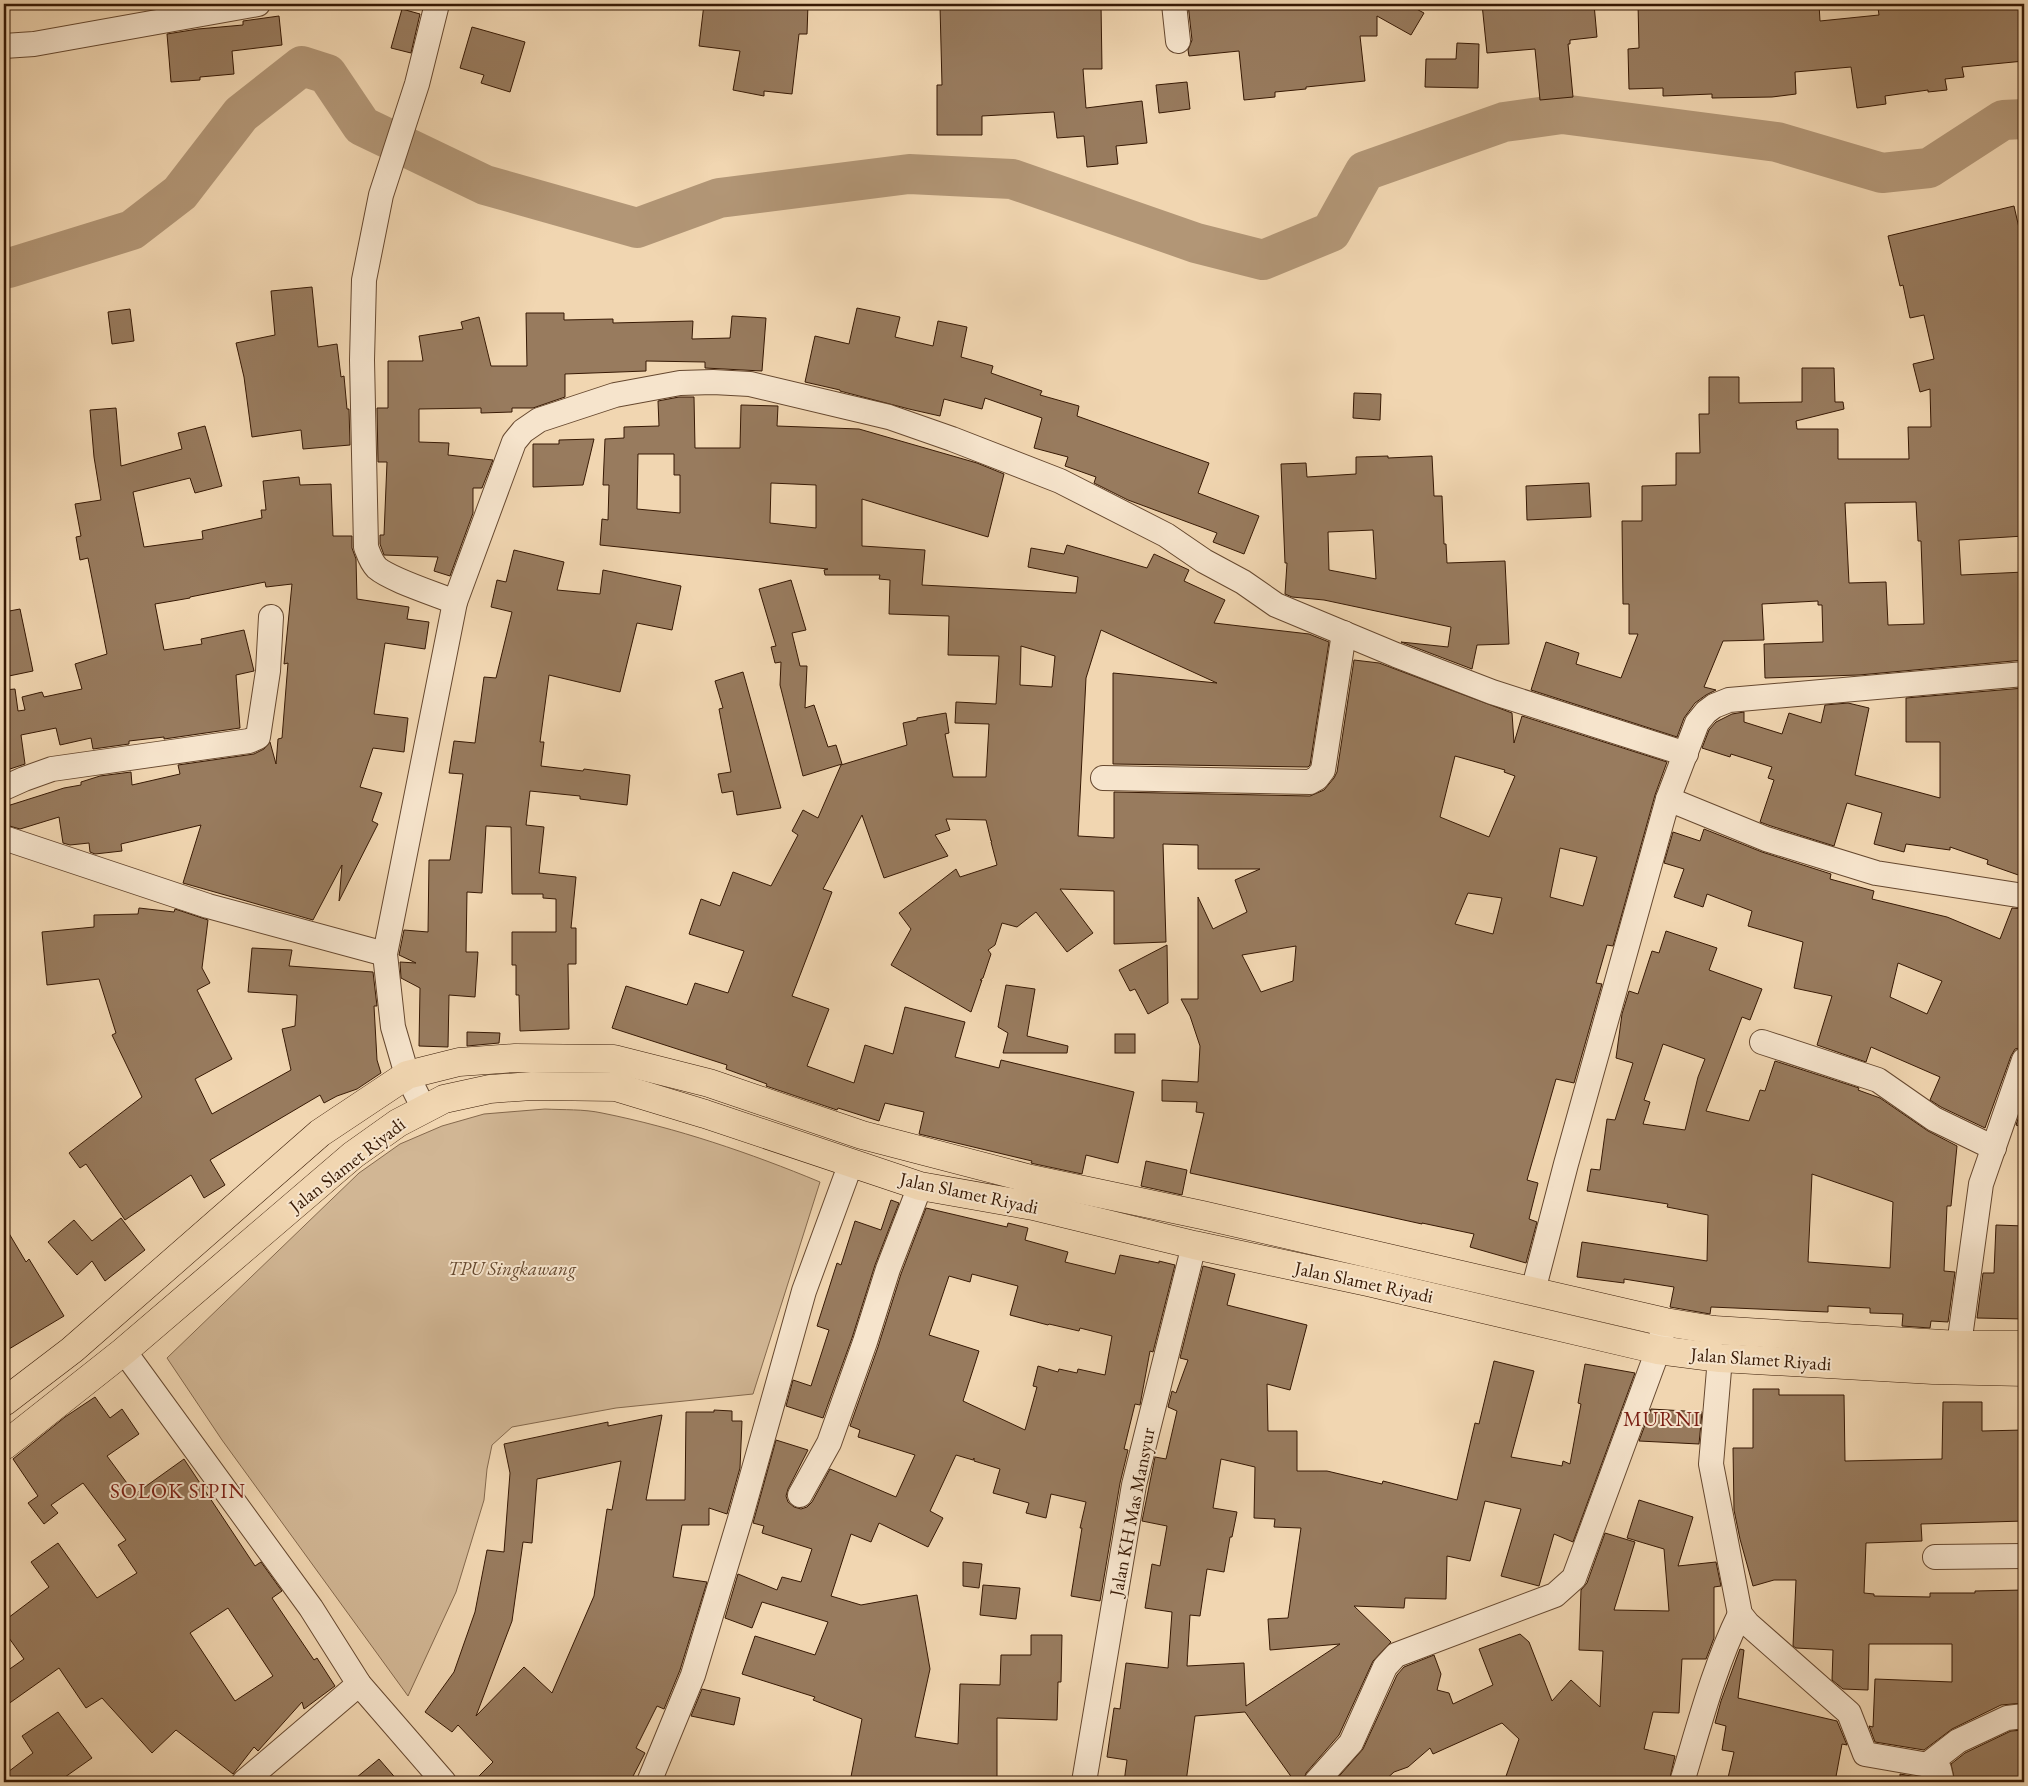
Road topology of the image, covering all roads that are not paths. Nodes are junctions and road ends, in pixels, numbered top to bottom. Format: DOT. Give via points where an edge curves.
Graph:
graph roads {
  1 [pos="258,4"];
  2 [pos="437,4"];
  3 [pos="1174,4"];
  4 [pos="1178,41"];
  5 [pos="4,46"];
  6 [pos="455,602"];
  7 [pos="271,617"];
  8 [pos="1344,633"];
  9 [pos="2024,674"];
  10 [pos="1686,754"];
  11 [pos="1103,778"];
  12 [pos="4,788"];
  13 [pos="1668,799"];
  14 [pos="4,838"];
  15 [pos="2024,896"];
  16 [pos="385,954"];
  17 [pos="1762,1042"];
  18 [pos="2024,1060"];
  19 [pos="407,1075"];
  20 [pos="424,1109"];
  21 [pos="1994,1148"];
  22 [pos="851,1162"];
  23 [pos="920,1186"];
  24 [pos="1194,1245"];
  25 [pos="1533,1291"];
  26 [pos="1665,1322"];
  27 [pos="1959,1345"];
  28 [pos="2024,1345"];
  29 [pos="1658,1350"];
  30 [pos="124,1351"];
  31 [pos="1720,1358"];
  32 [pos="2024,1372"];
  33 [pos="4,1402"];
  34 [pos="10,1430"];
  35 [pos="800,1495"];
  36 [pos="2024,1556"];
  37 [pos="1935,1557"];
  38 [pos="1740,1614"];
  39 [pos="359,1684"];
  40 [pos="2024,1716"];
  41 [pos="1939,1777"];
  42 [pos="244,1782"];
  43 [pos="444,1782"];
  44 [pos="649,1782"];
  45 [pos="1084,1782"];
  46 [pos="1316,1782"];
  47 [pos="1682,1782"];
  1 -- 5 [label="street" via="34,44"];
  2 -- 6 [label="street" via="417,84 381,195 364,280 362,360 366,547 377,568"];
  3 -- 4 [label="street"];
  6 -- 8 [label="street" via="514,442 523,431 539,420 615,395 680,383 712,382 750,384 889,416 1060,481 1166,535 1276,605"];
  6 -- 16 [label="street"];
  7 -- 12 [label="street" via="268,670 258,737 52,769"];
  8 -- 10 [label="street" via="1492,692"];
  8 -- 11 [label="street" via="1323,770 1317,778 1310,782"];
  9 -- 10 [label="street" via="1729,700 1706,712 1697,724"];
  10 -- 13 [label="street"];
  13 -- 15 [label="street" via="1766,838 1876,873"];
  13 -- 25 [label="street"];
  14 -- 16 [label="street" via="208,906"];
  16 -- 19 [label="street" via="393,1027"];
  17 -- 21 [label="street" via="1878,1080 1934,1119"];
  18 -- 21 [label="street"];
  19 -- 20 [label="street"];
  19 -- 25 [label="main road, Jalan Slamet Riyadi" via="459,1062 515,1058 614,1059 709,1083 862,1135 1031,1179"];
  19 -- 33 [label="main road, Jalan Slamet Riyadi" via="320,1133 72,1350"];
  20 -- 22 [label="main road, Jalan Slamet Riyadi" via="444,1099 490,1089 616,1087"];
  20 -- 30 [label="main road, Jalan Slamet Riyadi" via="398,1123 353,1156"];
  21 -- 27 [label="street" via="1981,1184"];
  22 -- 23 [label="main road, Jalan Slamet Riyadi"];
  22 -- 44 [label="street" via="804,1291 693,1675"];
  23 -- 24 [label="main road, Jalan Slamet Riyadi" via="1033,1206"];
  23 -- 35 [label="street" via="885,1277 830,1443"];
  24 -- 29 [label="main road, Jalan Slamet Riyadi"];
  24 -- 45 [label="street, Jalan KH Mas Mansyur" via="1134,1485"];
  25 -- 26 [label="main road, Jalan Slamet Riyadi"];
  26 -- 27 [label="main road, Jalan Slamet Riyadi" via="1714,1330"];
  26 -- 29 [label="street"];
  27 -- 28 [label="main road, Jalan Slamet Riyadi"];
  29 -- 31 [label="main road, Jalan Slamet Riyadi"];
  29 -- 46 [label="street" via="1574,1578 1556,1595 1396,1655 1385,1667 1351,1743"];
  30 -- 34 [label="main road, Jalan Slamet Riyadi"];
  30 -- 39 [label="street" via="306,1600"];
  31 -- 32 [label="main road, Jalan Slamet Riyadi"];
  31 -- 38 [label="street" via="1711,1464"];
  36 -- 37 [label="street"];
  38 -- 41 [label="street" via="1849,1713 1865,1754"];
  38 -- 47 [label="street" via="1717,1667"];
  39 -- 42 [label="street"];
  39 -- 43 [label="street"];
  40 -- 41 [label="street" via="2007,1718 1958,1741"];
}
